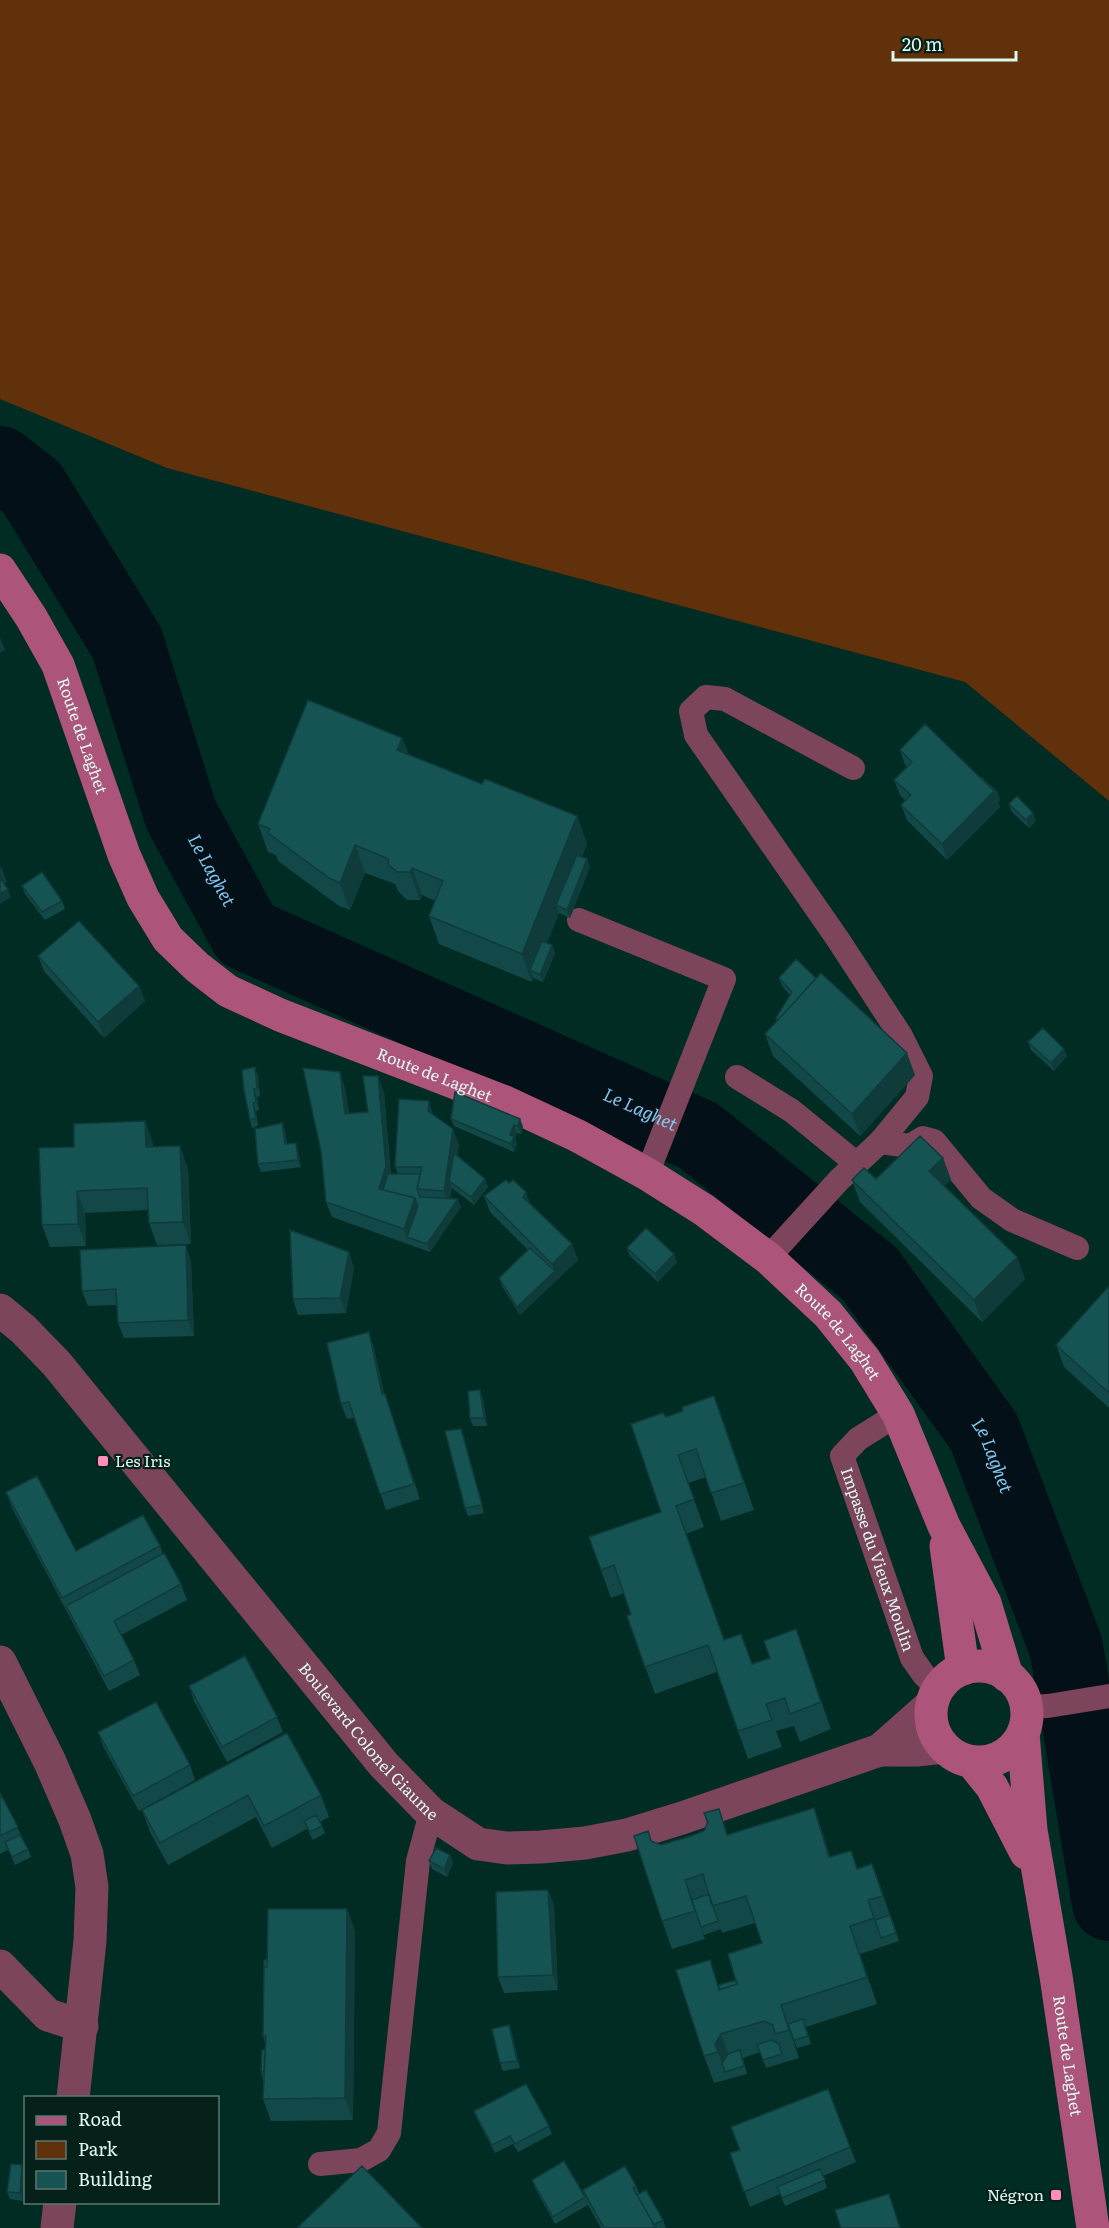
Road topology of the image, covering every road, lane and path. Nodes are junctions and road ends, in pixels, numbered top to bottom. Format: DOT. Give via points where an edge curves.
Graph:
graph roads {
  1 [pos="0,570"];
  2 [pos="853,768"];
  3 [pos="579,920"];
  4 [pos="737,1077"];
  5 [pos="880,1142"];
  6 [pos="651,1163"];
  7 [pos="857,1164"];
  8 [pos="1077,1248"];
  9 [pos="776,1250"];
  10 [pos="0,1310"];
  11 [pos="898,1414"];
  12 [pos="944,1526"];
  13 [pos="0,1662"];
  14 [pos="1007,1676"];
  15 [pos="944,1687"];
  16 [pos="1109,1696"];
  17 [pos="1025,1720"];
  18 [pos="880,1750"];
  19 [pos="958,1755"];
  20 [pos="431,1814"];
  21 [pos="1039,1882"];
  22 [pos="2,1966"];
  23 [pos="82,2026"];
  24 [pos="73,2096"];
  25 [pos="320,2164"];
  26 [pos="60,2204"];
  27 [pos="57,2228"];
  28 [pos="1093,2228"];
  1 -- 6 [label="main road, Route de Laghet" via="58,665 124,855 143,898 168,939 197,967 228,991 280,1015"];
  2 -- 5 [label="lane" via="725,699 706,697 691,711 696,735 843,947 901,1036 921,1076 917,1097"];
  3 -- 6 [label="lane" via="724,980"];
  4 -- 7 [label="lane" via="792,1111"];
  5 -- 7 [label="lane"];
  5 -- 8 [label="lane" via="910,1146 923,1138 934,1142 981,1198 1012,1220"];
  6 -- 9 [label="main road, Route de Laghet" via="704,1210"];
  7 -- 9 [label="lane"];
  9 -- 11 [label="main road, Route de Laghet" via="865,1360"];
  10 -- 20 [label="street, Boulevard Colonel Giaume" via="56,1363 384,1765"];
  11 -- 12 [label="main road, Route de Laghet"];
  11 -- 15 [label="lane, Impasse du Vieux Moulin" via="858,1439 842,1456 912,1658 924,1675"];
  12 -- 14 [label="main road, Route de Laghet" via="985,1603"];
  12 -- 15 [label="main road, Route de Laghet"];
  13 -- 23 [label="street" via="50,1762 87,1854 92,1887"];
  14 -- 15 [label="main road" via="978,1666"];
  14 -- 17 [label="main road" via="1020,1690"];
  15 -- 18 [label="street, Boulevard Colonel Giaume"];
  15 -- 19 [label="main road" via="931,1719 935,1734"];
  16 -- 17 [label="lane" via="1063,1703"];
  17 -- 19 [label="main road" via="1015,1746 1002,1756 988,1762"];
  17 -- 21 [label="main road, Route de Laghet" via="1031,1830"];
  18 -- 19 [label="street, Boulevard Colonel Giaume"];
  18 -- 20 [label="street, Boulevard Colonel Giaume" via="682,1818 585,1843 507,1848 478,1844"];
  19 -- 21 [label="main road, Route de Laghet" via="992,1787"];
  20 -- 25 [label="lane" via="418,1861 389,2133 380,2150 361,2160"];
  21 -- 28 [label="main road, Route de Laghet"];
  22 -- 23 [label="street" via="48,2015"];
  23 -- 24 [label="street"];
  26 -- 27 [label="street"];
}
